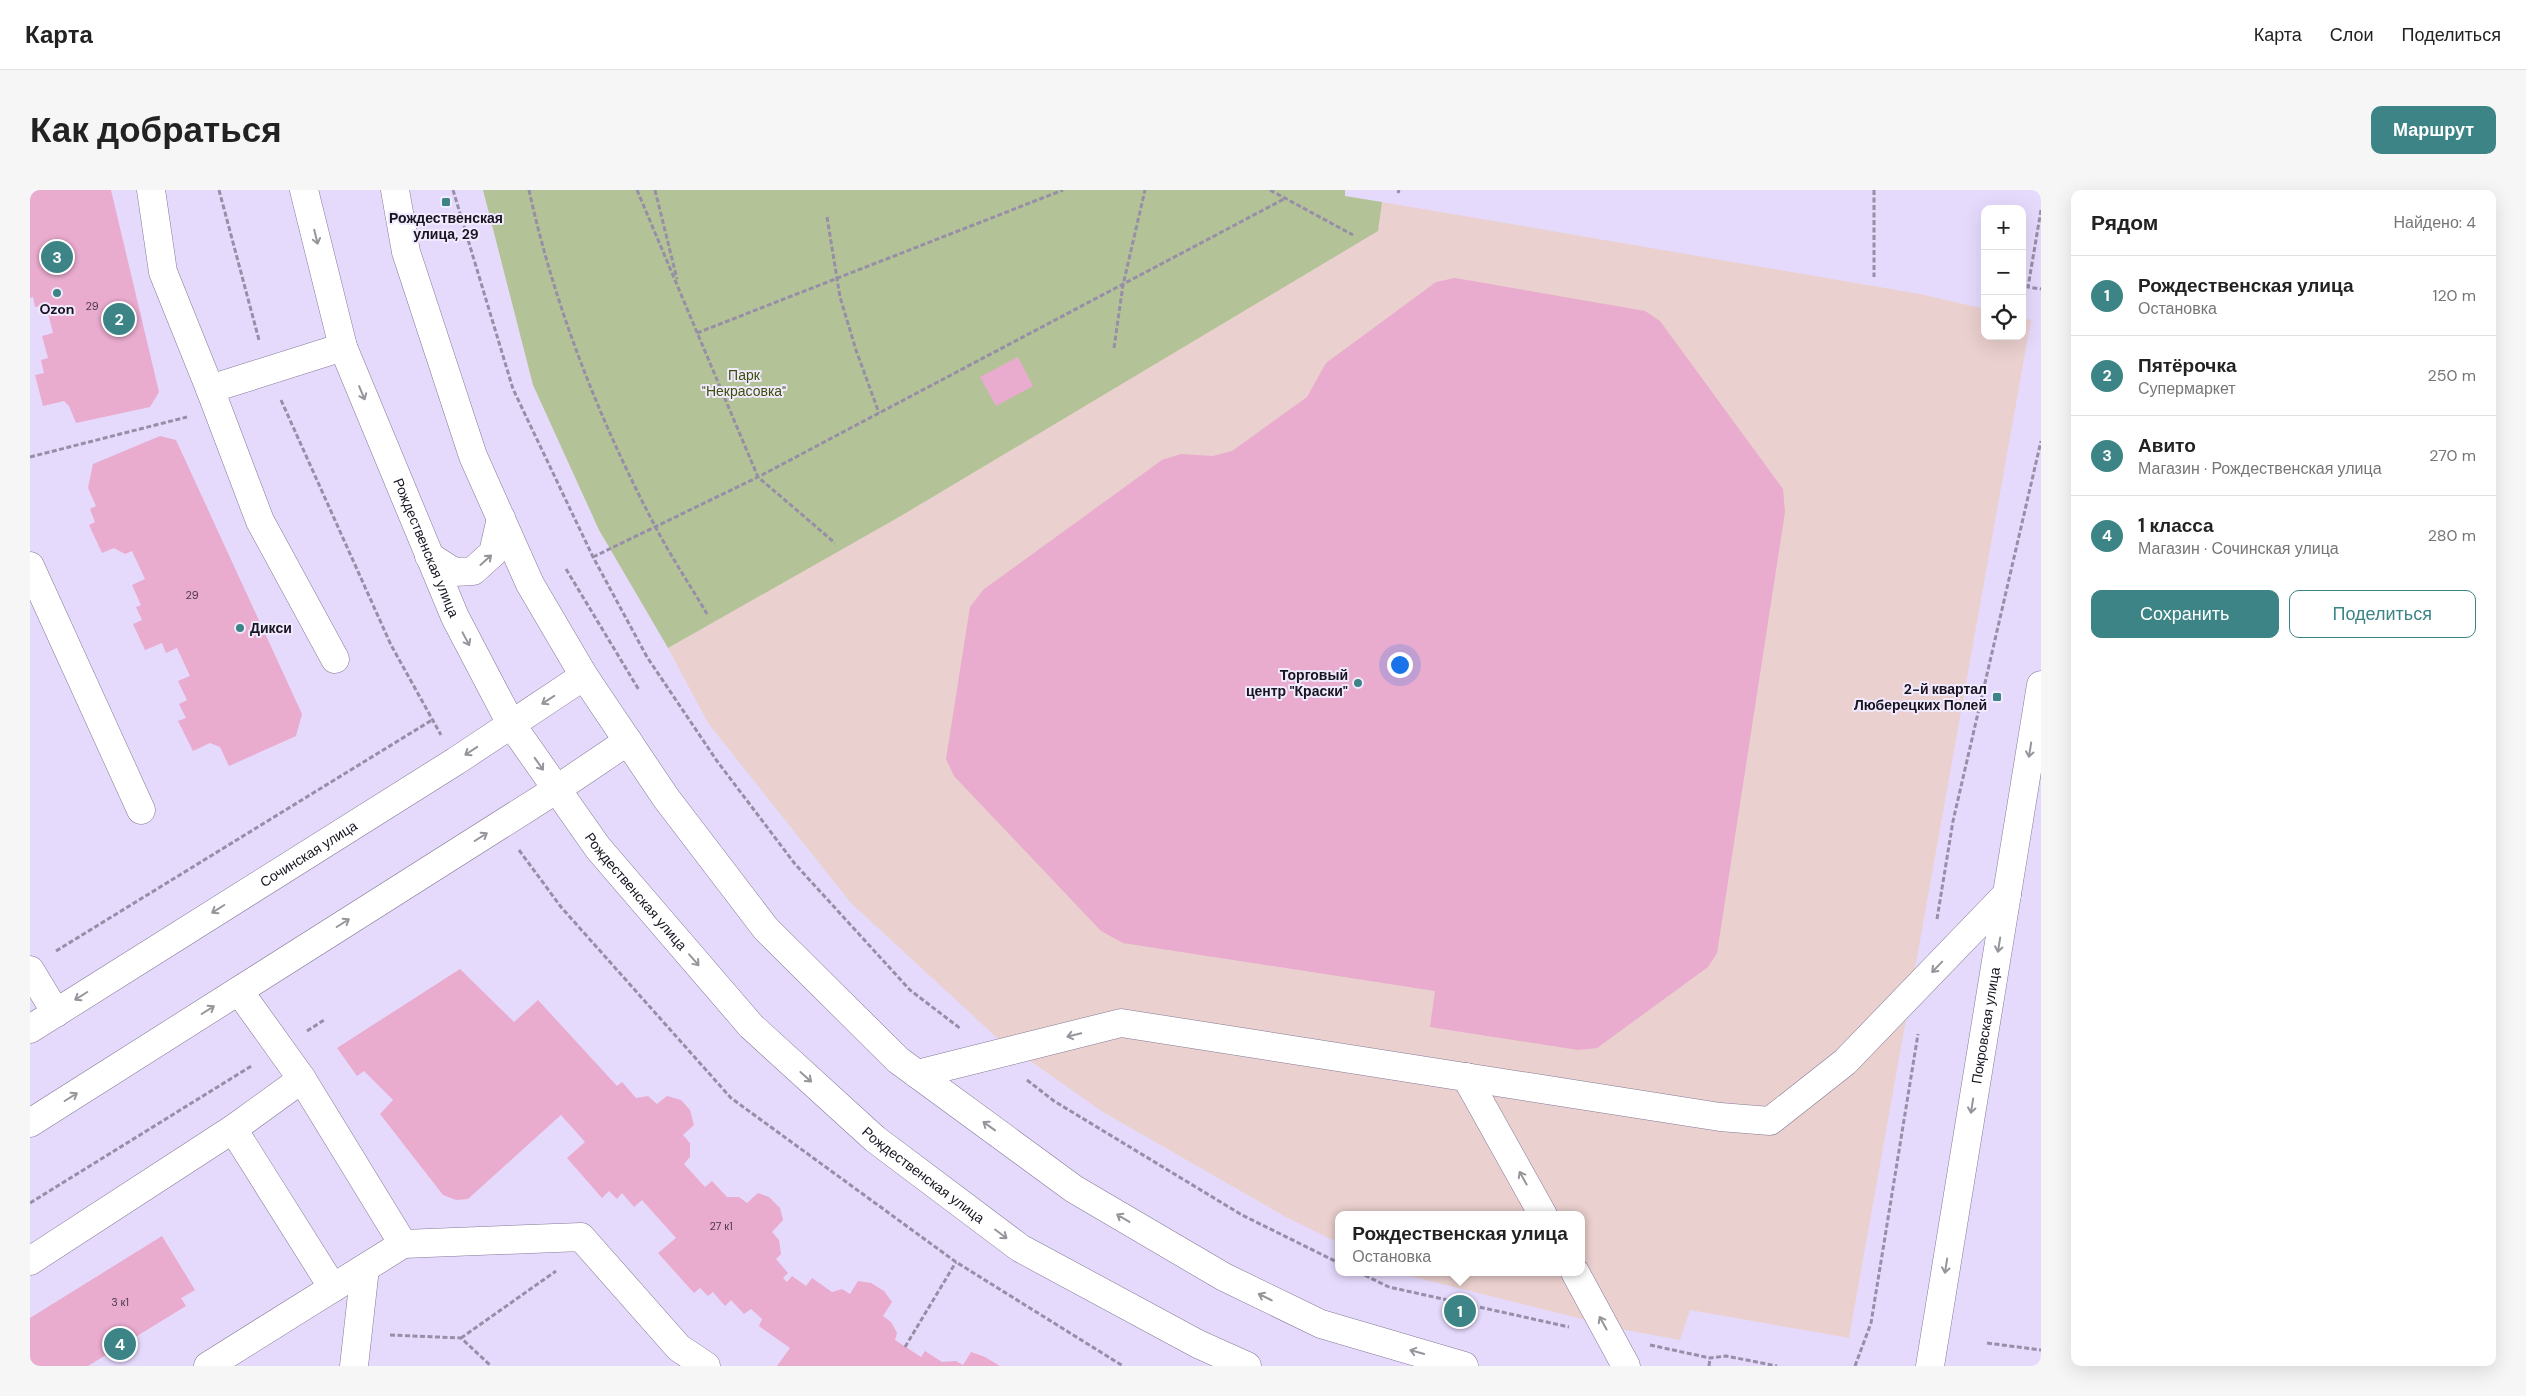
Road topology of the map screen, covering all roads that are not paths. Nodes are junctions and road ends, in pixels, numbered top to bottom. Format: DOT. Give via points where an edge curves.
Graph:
graph roads {
  1 [pos="151,190"];
  2 [pos="304,190"];
  3 [pos="395,190"];
  4 [pos="343,348"];
  5 [pos="213,399"];
  6 [pos="501,518"];
  7 [pos="429,556"];
  8 [pos="30,566"];
  9 [pos="335,659"];
  10 [pos="584,676"];
  11 [pos="2041,685"];
  12 [pos="512,724"];
  13 [pos="628,741"];
  14 [pos="557,789"];
  15 [pos="141,810"];
  16 [pos="2007,894"];
  17 [pos="30,970"];
  18 [pos="239,991"];
  19 [pos="56,1013"];
  20 [pos="30,1029"];
  21 [pos="917,1074"];
  22 [pos="1466,1077"];
  23 [pos="302,1079"];
  24 [pos="30,1123"];
  25 [pos="233,1129"];
  26 [pos="1541,1211"];
  27 [pos="403,1244"];
  28 [pos="30,1261"];
  29 [pos="365,1268"];
  30 [pos="1577,1276"];
  31 [pos="333,1288"];
  32 [pos="208,1366"];
  33 [pos="354,1366"];
  34 [pos="706,1366"];
  35 [pos="1247,1366"];
  36 [pos="1464,1366"];
  37 [pos="1626,1366"];
  38 [pos="1930,1366"];
  1 -- 5 [label="street" via="163,272"];
  2 -- 4 [label="street, Рождественская улица, one-way"];
  3 -- 6 [label="street" via="406,252 473,456"];
  4 -- 5 [label="street" via="268,371"];
  4 -- 7 [label="street, Рождественская улица, one-way"];
  5 -- 9 [label="street" via="260,521"];
  7 -- 6 [label="street, one-way" via="454,572 473,571 493,553"];
  6 -- 10 [label="street" via="530,584"];
  7 -- 12 [label="street, Рождественская улица, one-way" via="455,617"];
  8 -- 15 [label="street"];
  10 -- 12 [label="street, Сочинская улица, one-way"];
  10 -- 13 [label="street"];
  11 -- 16 [label="street, Покровская улица, one-way"];
  12 -- 14 [label="street, Рождественская улица, one-way"];
  12 -- 19 [label="street, Сочинская улица, one-way"];
  13 -- 14 [label="street"];
  13 -- 21 [label="street" via="666,798 766,929 898,1060"];
  18 -- 14 [label="street, one-way"];
  14 -- 35 [label="street, Рождественская улица, one-way" via="598,848 751,1026 875,1139 1020,1248 1198,1344"];
  16 -- 22 [label="street, one-way" via="1845,1062 1770,1121 1720,1117"];
  16 -- 38 [label="street, Покровская улица, one-way"];
  17 -- 19 [label="street"];
  18 -- 23 [label="street"];
  24 -- 18 [label="street, one-way"];
  19 -- 20 [label="street, Сочинская улица"];
  22 -- 21 [label="street, one-way" via="1121,1023"];
  36 -- 21 [label="street, one-way" via="1320,1324 1224,1277 1074,1188"];
  26 -- 22 [label="street, one-way"];
  23 -- 25 [label="street"];
  23 -- 27 [label="street"];
  25 -- 28 [label="street"];
  25 -- 31 [label="street"];
  27 -- 29 [label="street"];
  27 -- 34 [label="street" via="581,1237 679,1348"];
  29 -- 31 [label="street"];
  29 -- 33 [label="street"];
  37 -- 30 [label="street, one-way"];
  31 -- 32 [label="street"];
}
